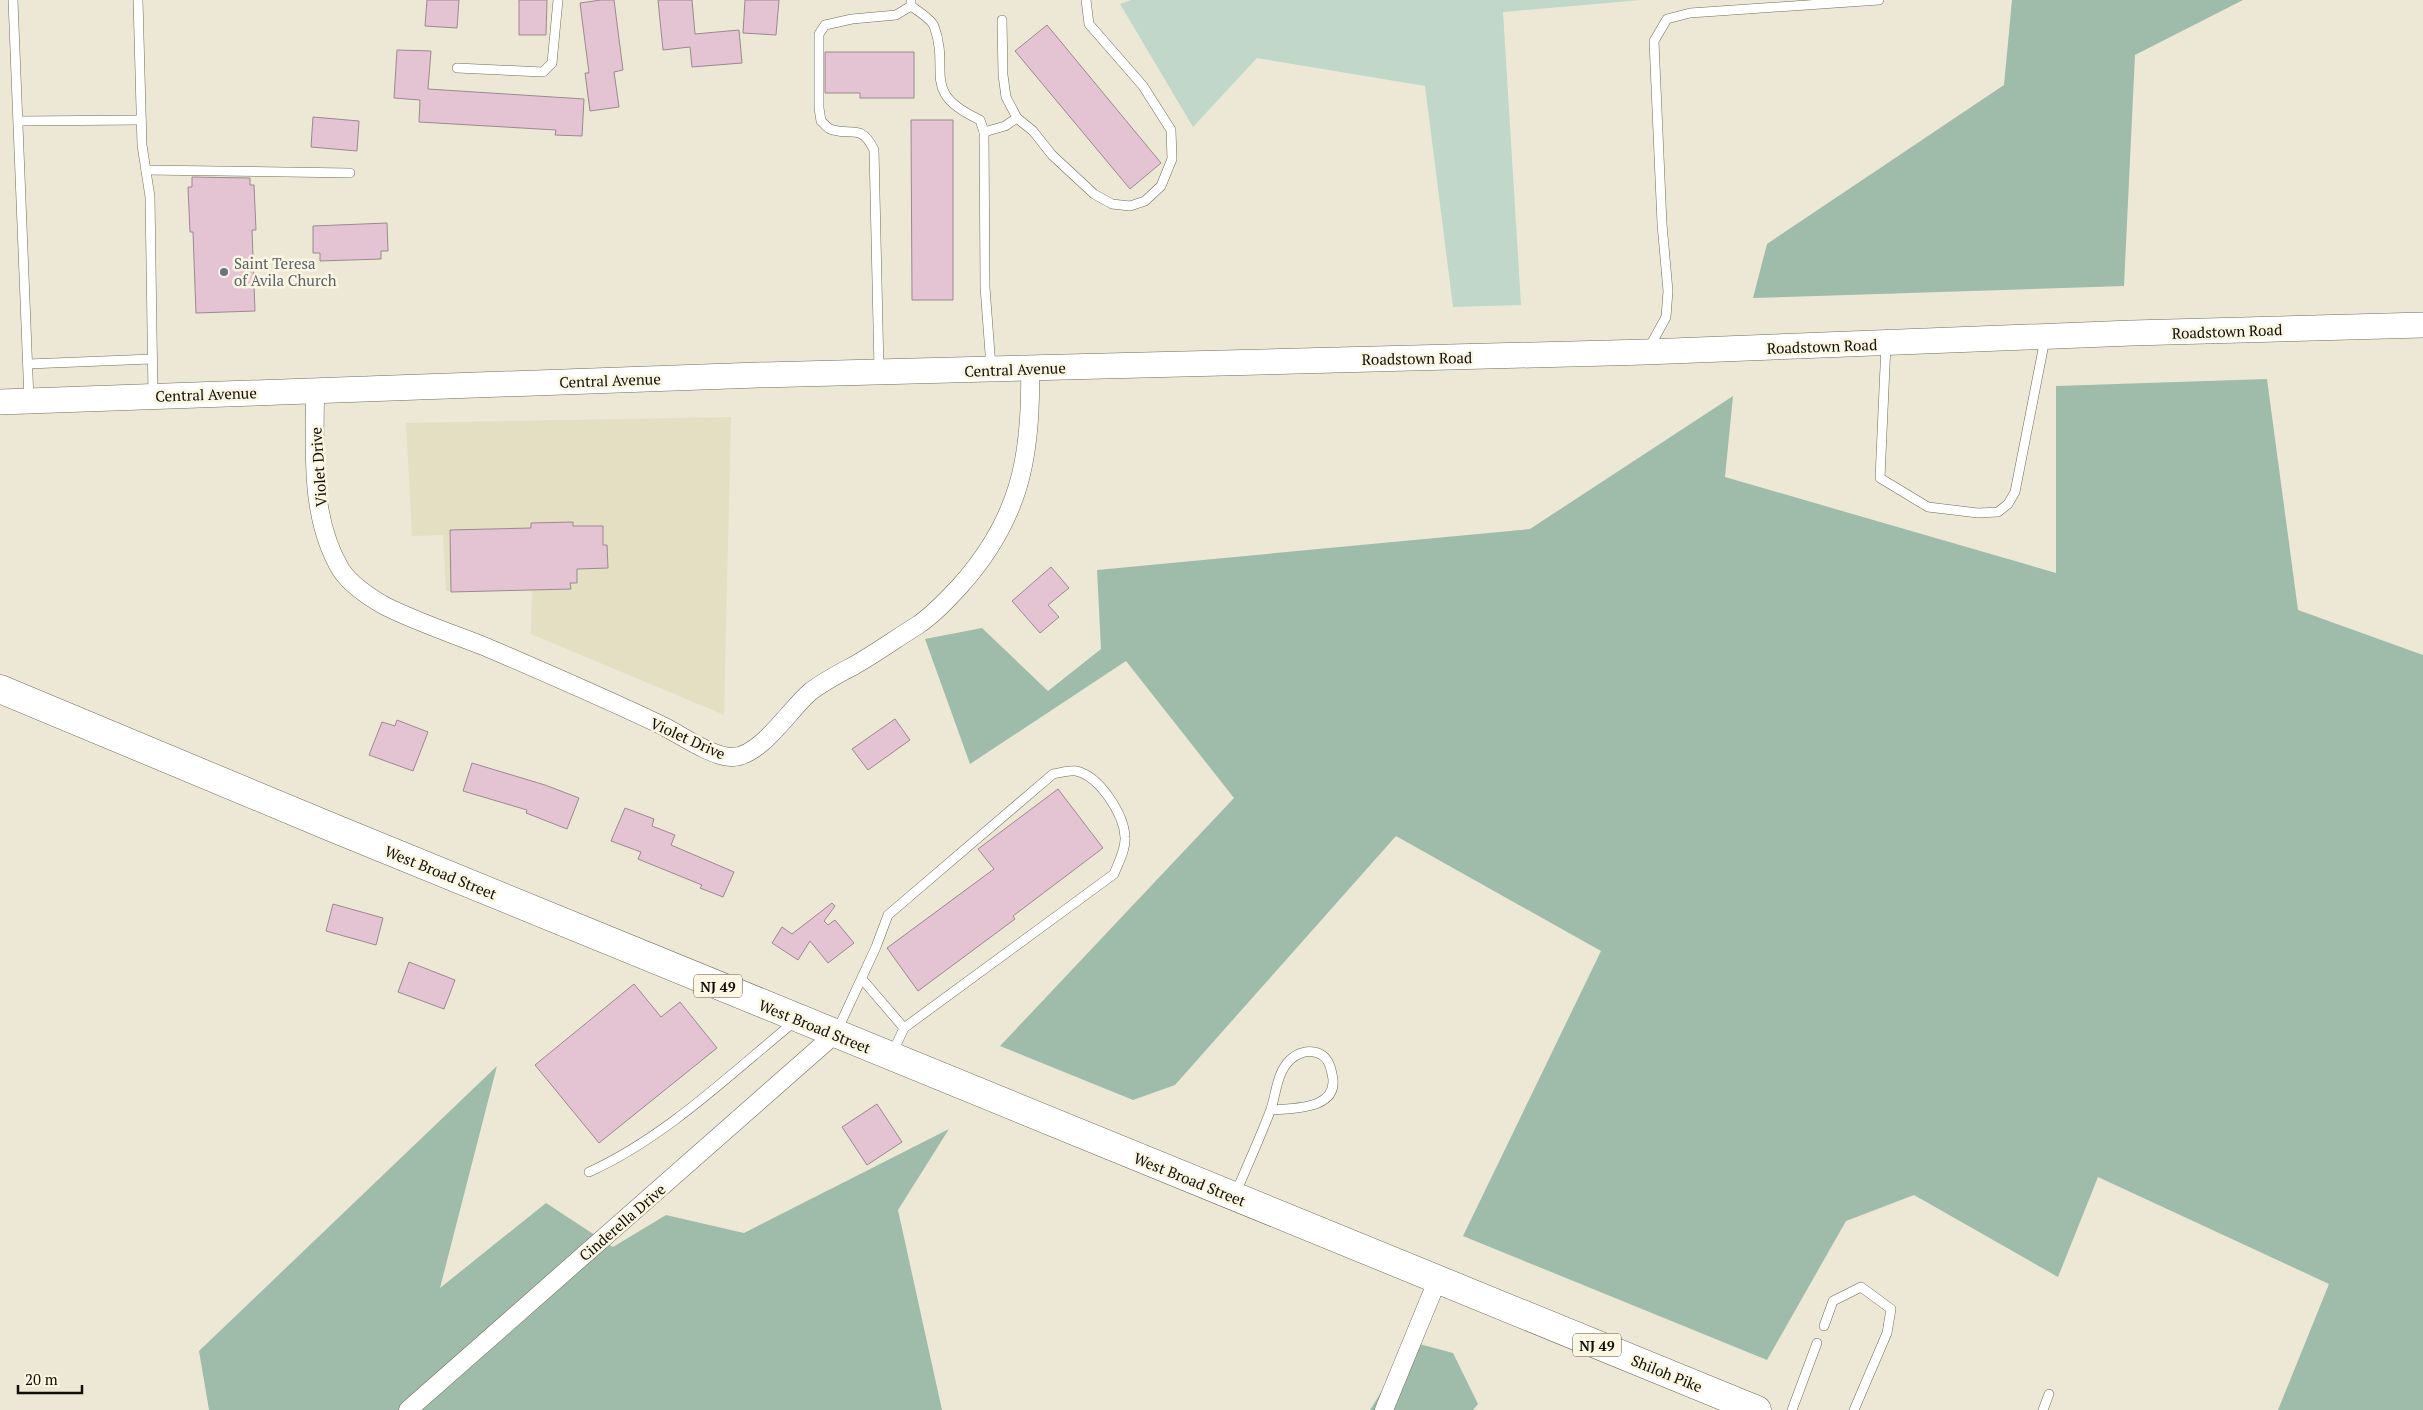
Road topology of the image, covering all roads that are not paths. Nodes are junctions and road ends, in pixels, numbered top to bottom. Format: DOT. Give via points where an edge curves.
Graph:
graph roads {
  1 [pos="13,0"];
  2 [pos="138,0"];
  3 [pos="558,0"];
  4 [pos="1086,0"];
  5 [pos="1879,0"];
  6 [pos="911,3"];
  7 [pos="1002,20"];
  8 [pos="457,68"];
  9 [pos="1017,118"];
  10 [pos="141,120"];
  11 [pos="19,121"];
  12 [pos="984,132"];
  13 [pos="146,170"];
  14 [pos="350,173"];
  15 [pos="2423,326"];
  16 [pos="2045,337"];
  17 [pos="1886,343"];
  18 [pos="1646,352"];
  19 [pos="152,359"];
  20 [pos="28,364"];
  21 [pos="1221,364"];
  22 [pos="1030,368"];
  23 [pos="991,370"];
  24 [pos="879,372"];
  25 [pos="315,390"];
  26 [pos="153,396"];
  27 [pos="28,401"];
  28 [pos="0,402"];
  29 [pos="0,689"];
  30 [pos="862,979"];
  31 [pos="798,1018"];
  32 [pos="904,1028"];
  33 [pos="835,1034"];
  34 [pos="891,1057"];
  35 [pos="1270,1110"];
  36 [pos="589,1172"];
  37 [pos="1234,1197"];
  38 [pos="1437,1280"];
  39 [pos="1824,1326"];
  40 [pos="1817,1343"];
  41 [pos="2049,1394"];
  42 [pos="408,1410"];
  43 [pos="1384,1410"];
  44 [pos="1757,1410"];
  45 [pos="1792,1410"];
  46 [pos="1854,1410"];
  47 [pos="2043,1410"];
  1 -- 11 [label="lane"];
  2 -- 10 [label="lane"];
  3 -- 8 [label="lane" via="552,63 544,72"];
  4 -- 9 [label="lane" via="1089,24 1144,86 1171,130 1172,159 1161,186 1145,200 1130,206 1112,204 1094,194"];
  5 -- 18 [label="lane" via="1690,13 1667,19 1659,30 1654,40 1668,291 1666,316"];
  6 -- 12 [label="lane" via="934,24 940,84 950,102 980,120"];
  6 -- 24 [label="lane" via="896,15 825,25 819,34 821,121 830,129 855,131 870,142 874,150"];
  7 -- 9 [label="lane" via="1006,97"];
  9 -- 12 [label="lane" via="1005,126"];
  10 -- 11 [label="lane"];
  10 -- 13 [label="lane"];
  11 -- 20 [label="lane"];
  12 -- 23 [label="lane" via="985,287"];
  13 -- 14 [label="lane"];
  13 -- 19 [label="lane" via="150,197"];
  15 -- 16 [label="main road, Roadstown Road"];
  16 -- 17 [label="main road, Roadstown Road"];
  16 -- 17 [label="lane" via="2015,492 1998,512 1978,513 1928,507 1880,478"];
  17 -- 18 [label="main road, Roadstown Road"];
  18 -- 21 [label="main road, Roadstown Road"];
  19 -- 20 [label="lane"];
  19 -- 26 [label="lane"];
  20 -- 27 [label="lane"];
  21 -- 22 [label="main road, Central Avenue"];
  22 -- 23 [label="main road, Central Avenue"];
  22 -- 25 [label="street, Violet Drive" via="1029,442 1023,472 997,536 981,562 943,605 920,623 810,692 756,748 744,755 731,757 718,754 661,725 388,607 365,594 342,572 329,543 318,504"];
  23 -- 24 [label="main road, Central Avenue"];
  24 -- 25 [label="main road, Central Avenue"];
  25 -- 26 [label="main road, Central Avenue"];
  26 -- 27 [label="main road, Central Avenue"];
  27 -- 28 [label="main road, Central Avenue"];
  29 -- 31 [label="highway, West Broad Street / NJ 49"];
  30 -- 32 [label="lane"];
  30 -- 32 [label="lane" via="888,915 1053,774 1076,771 1095,781 1108,793 1126,837 1114,874"];
  30 -- 33 [label="lane"];
  31 -- 33 [label="highway, West Broad Street / NJ 49"];
  31 -- 36 [label="lane" via="661,1130 623,1157"];
  32 -- 34 [label="lane"];
  33 -- 34 [label="highway, West Broad Street / NJ 49"];
  33 -- 42 [label="street, Cinderella Drive"];
  34 -- 37 [label="highway, West Broad Street / NJ 49"];
  35 -- 35 [label="lane" via="1290,1059 1312,1051 1329,1062 1332,1082 1328,1097 1322,1102"];
  35 -- 37 [label="lane"];
  37 -- 38 [label="highway, West Broad Street / NJ 49"];
  38 -- 43 [label="street"];
  38 -- 44 [label="highway, Shiloh Pike / NJ 49"];
  39 -- 46 [label="lane" via="1833,1301 1861,1287 1891,1309 1887,1332"];
  40 -- 45 [label="lane"];
  41 -- 47 [label="lane"];
}
